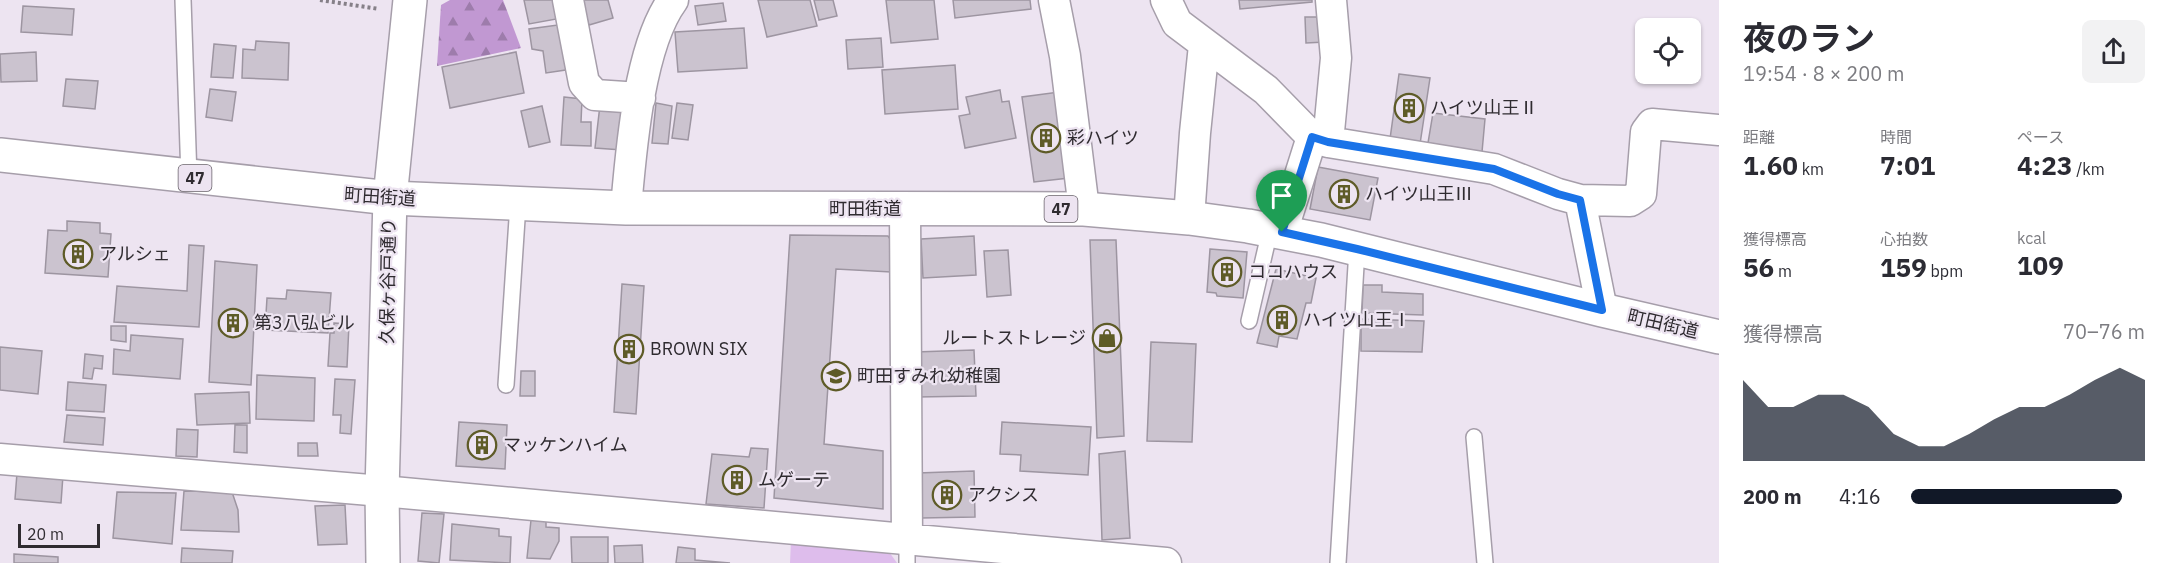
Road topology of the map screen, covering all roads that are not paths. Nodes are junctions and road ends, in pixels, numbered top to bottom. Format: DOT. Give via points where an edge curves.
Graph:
graph roads {
  1 [pos="183,0"];
  2 [pos="568,0"];
  3 [pos="673,0"];
  4 [pos="1054,0"];
  5 [pos="1166,0"];
  6 [pos="1331,0"];
  7 [pos="396,5"];
  8 [pos="1204,45"];
  9 [pos="640,98"];
  10 [pos="1719,130"];
  11 [pos="1320,139"];
  12 [pos="0,155"];
  13 [pos="189,178"];
  14 [pos="390,198"];
  15 [pos="1580,200"];
  16 [pos="518,204"];
  17 [pos="626,208"];
  18 [pos="905,209"];
  19 [pos="1084,209"];
  20 [pos="1189,218"];
  21 [pos="1276,231"];
  22 [pos="1357,249"];
  23 [pos="1602,310"];
  24 [pos="1249,321"];
  25 [pos="1719,337"];
  26 [pos="506,385"];
  27 [pos="1474,437"];
  28 [pos="0,459"];
  29 [pos="382,492"];
  30 [pos="907,551"];
  31 [pos="383,563"];
  32 [pos="1166,563"];
  33 [pos="1338,563"];
  34 [pos="1485,563"];
  1 -- 13 [label="lane"];
  2 -- 9 [label="street" via="584,83 596,95"];
  3 -- 9 [label="street" via="658,26"];
  4 -- 19 [label="street"];
  5 -- 8 [label="street" via="1177,23"];
  6 -- 11 [label="street" via="1336,58"];
  7 -- 14 [label="main road, 久保ヶ谷戸通り"];
  8 -- 11 [label="street" via="1266,90"];
  8 -- 20 [label="street"];
  9 -- 17 [label="street"];
  10 -- 15 [label="street" via="1653,124 1646,132 1641,194 1630,201"];
  11 -- 15 [label="street" via="1494,169"];
  11 -- 21 [label="street"];
  12 -- 13 [label="main road, 町田街道 / 47"];
  13 -- 14 [label="main road, 町田街道 / 47"];
  14 -- 16 [label="main road, 町田街道 / 47"];
  14 -- 29 [label="main road, 久保ヶ谷戸通り"];
  15 -- 23 [label="street"];
  16 -- 17 [label="main road, 町田街道 / 47"];
  16 -- 26 [label="lane"];
  17 -- 18 [label="main road, 町田街道 / 47"];
  18 -- 19 [label="main road, 町田街道 / 47"];
  18 -- 30 [label="street"];
  19 -- 20 [label="main road, 町田街道 / 47"];
  20 -- 21 [label="main road, 町田街道 / 47"];
  21 -- 22 [label="main road, 町田街道 / 47"];
  21 -- 24 [label="lane"];
  22 -- 23 [label="main road, 町田街道 / 47"];
  22 -- 33 [label="lane"];
  23 -- 25 [label="main road, 町田街道 / 47"];
  27 -- 34 [label="lane"];
  28 -- 29 [label="street"];
  29 -- 30 [label="street"];
  29 -- 31 [label="main road, 久保ヶ谷戸通り"];
  30 -- 32 [label="street"];
}
